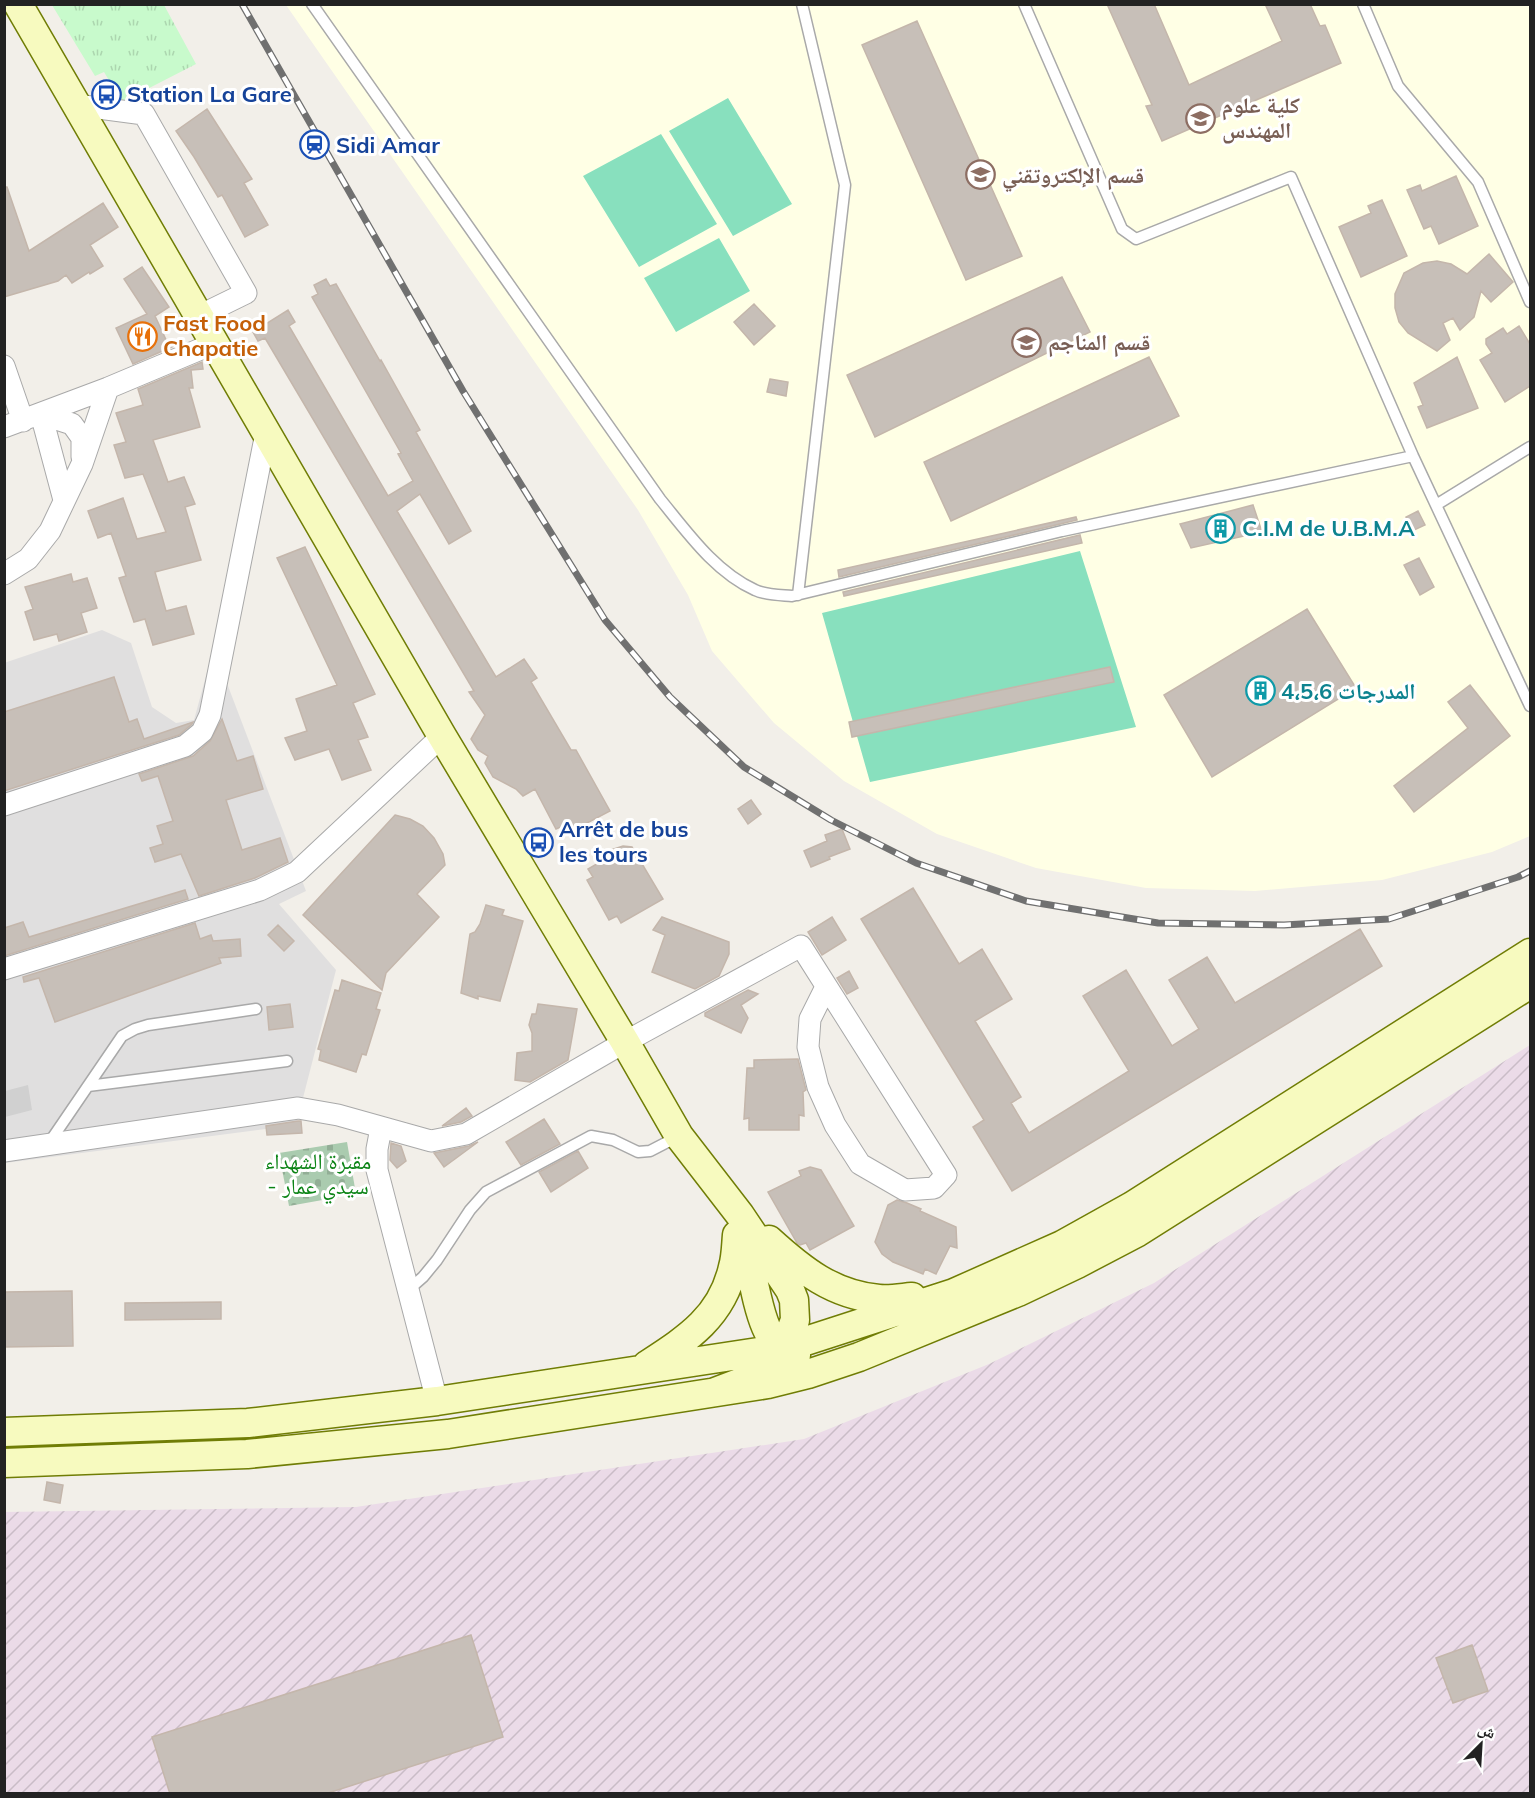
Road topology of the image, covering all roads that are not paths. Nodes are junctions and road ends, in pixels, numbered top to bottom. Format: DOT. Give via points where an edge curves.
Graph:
graph roads {
  1 [pos="18,4"];
  2 [pos="312,4"];
  3 [pos="802,4"];
  4 [pos="1024,4"];
  5 [pos="1364,4"];
  6 [pos="76,105"];
  7 [pos="1530,302"];
  8 [pos="199,316"];
  9 [pos="215,343"];
  10 [pos="4,366"];
  11 [pos="108,388"];
  12 [pos="23,421"];
  13 [pos="266,433"];
  14 [pos="1530,447"];
  15 [pos="1413,456"];
  16 [pos="82,464"];
  17 [pos="64,500"];
  18 [pos="1436,505"];
  19 [pos="4,574"];
  20 [pos="798,595"];
  21 [pos="1530,706"];
  22 [pos="442,736"];
  23 [pos="4,805"];
  24 [pos="1530,953"];
  25 [pos="4,969"];
  26 [pos="1530,984"];
  27 [pos="826,987"];
  28 [pos="256,1009"];
  29 [pos="625,1042"];
  30 [pos="287,1061"];
  31 [pos="88,1086"];
  32 [pos="381,1128"];
  33 [pos="679,1136"];
  34 [pos="48,1144"];
  35 [pos="4,1151"];
  36 [pos="740,1215"];
  37 [pos="407,1291"];
  38 [pos="954,1293"];
  39 [pos="784,1348"];
  40 [pos="859,1357"];
  41 [pos="641,1370"];
  42 [pos="715,1392"];
  43 [pos="437,1401"];
  44 [pos="4,1432"];
  45 [pos="4,1463"];
  1 -- 6 [label="main road"];
  2 -- 20 [label="lane" via="660,499 725,572 756,591"];
  3 -- 20 [label="lane" via="844,185"];
  4 -- 15 [label="lane" via="1122,229 1136,239 1291,177"];
  5 -- 7 [label="lane" via="1398,86 1478,182"];
  6 -- 8 [label="main road"];
  6 -- 8 [label="street" via="144,114 153,146 246,292"];
  8 -- 9 [label="main road"];
  9 -- 11 [label="street"];
  9 -- 13 [label="main road"];
  10 -- 12 [label="street"];
  11 -- 12 [label="street"];
  11 -- 16 [label="street"];
  12 -- 16 [label="street" via="72,424 82,438"];
  12 -- 17 [label="street"];
  13 -- 22 [label="main road"];
  13 -- 23 [label="street" via="210,715 202,732 185,746"];
  14 -- 18 [label="lane"];
  15 -- 18 [label="lane"];
  15 -- 20 [label="lane" via="1062,531"];
  16 -- 17 [label="street"];
  17 -- 19 [label="street" via="50,531 28,559"];
  18 -- 21 [label="lane"];
  22 -- 25 [label="street" via="297,872 260,891"];
  22 -- 29 [label="main road"];
  24 -- 38 [label="main road" via="1132,1206 1062,1245"];
  26 -- 40 [label="main road" via="1138,1232 1018,1292"];
  27 -- 27 [label="street" via="946,1175 934,1188 905,1190 860,1164 836,1125 818,1087 808,1047 810,1019"];
  27 -- 29 [label="street" via="801,946"];
  28 -- 31 [label="lane" via="135,1029 123,1036"];
  29 -- 32 [label="street" via="466,1134 431,1141"];
  29 -- 33 [label="main road"];
  30 -- 31 [label="lane"];
  31 -- 34 [label="lane"];
  32 -- 34 [label="street" via="298,1108"];
  32 -- 37 [label="street" via="377,1170"];
  33 -- 36 [label="main road"];
  33 -- 37 [label="lane" via="650,1151 638,1152 613,1140 591,1136 486,1192 437,1260"];
  34 -- 35 [label="street"];
  36 -- 38 [label="main road" via="803,1270 856,1295 881,1299"];
  36 -- 39 [label="main road" via="763,1317 771,1338"];
  36 -- 41 [label="main road" via="733,1268 715,1309 692,1336"];
  37 -- 43 [label="street"];
  38 -- 39 [label="main road"];
  39 -- 40 [label="main road" via="809,1360"];
  39 -- 41 [label="main road"];
  39 -- 42 [label="main road" via="779,1362 771,1369"];
  40 -- 42 [label="main road" via="798,1377"];
  41 -- 43 [label="main road"];
  42 -- 45 [label="main road" via="413,1437 248,1454"];
  43 -- 44 [label="main road" via="248,1423"];
}
